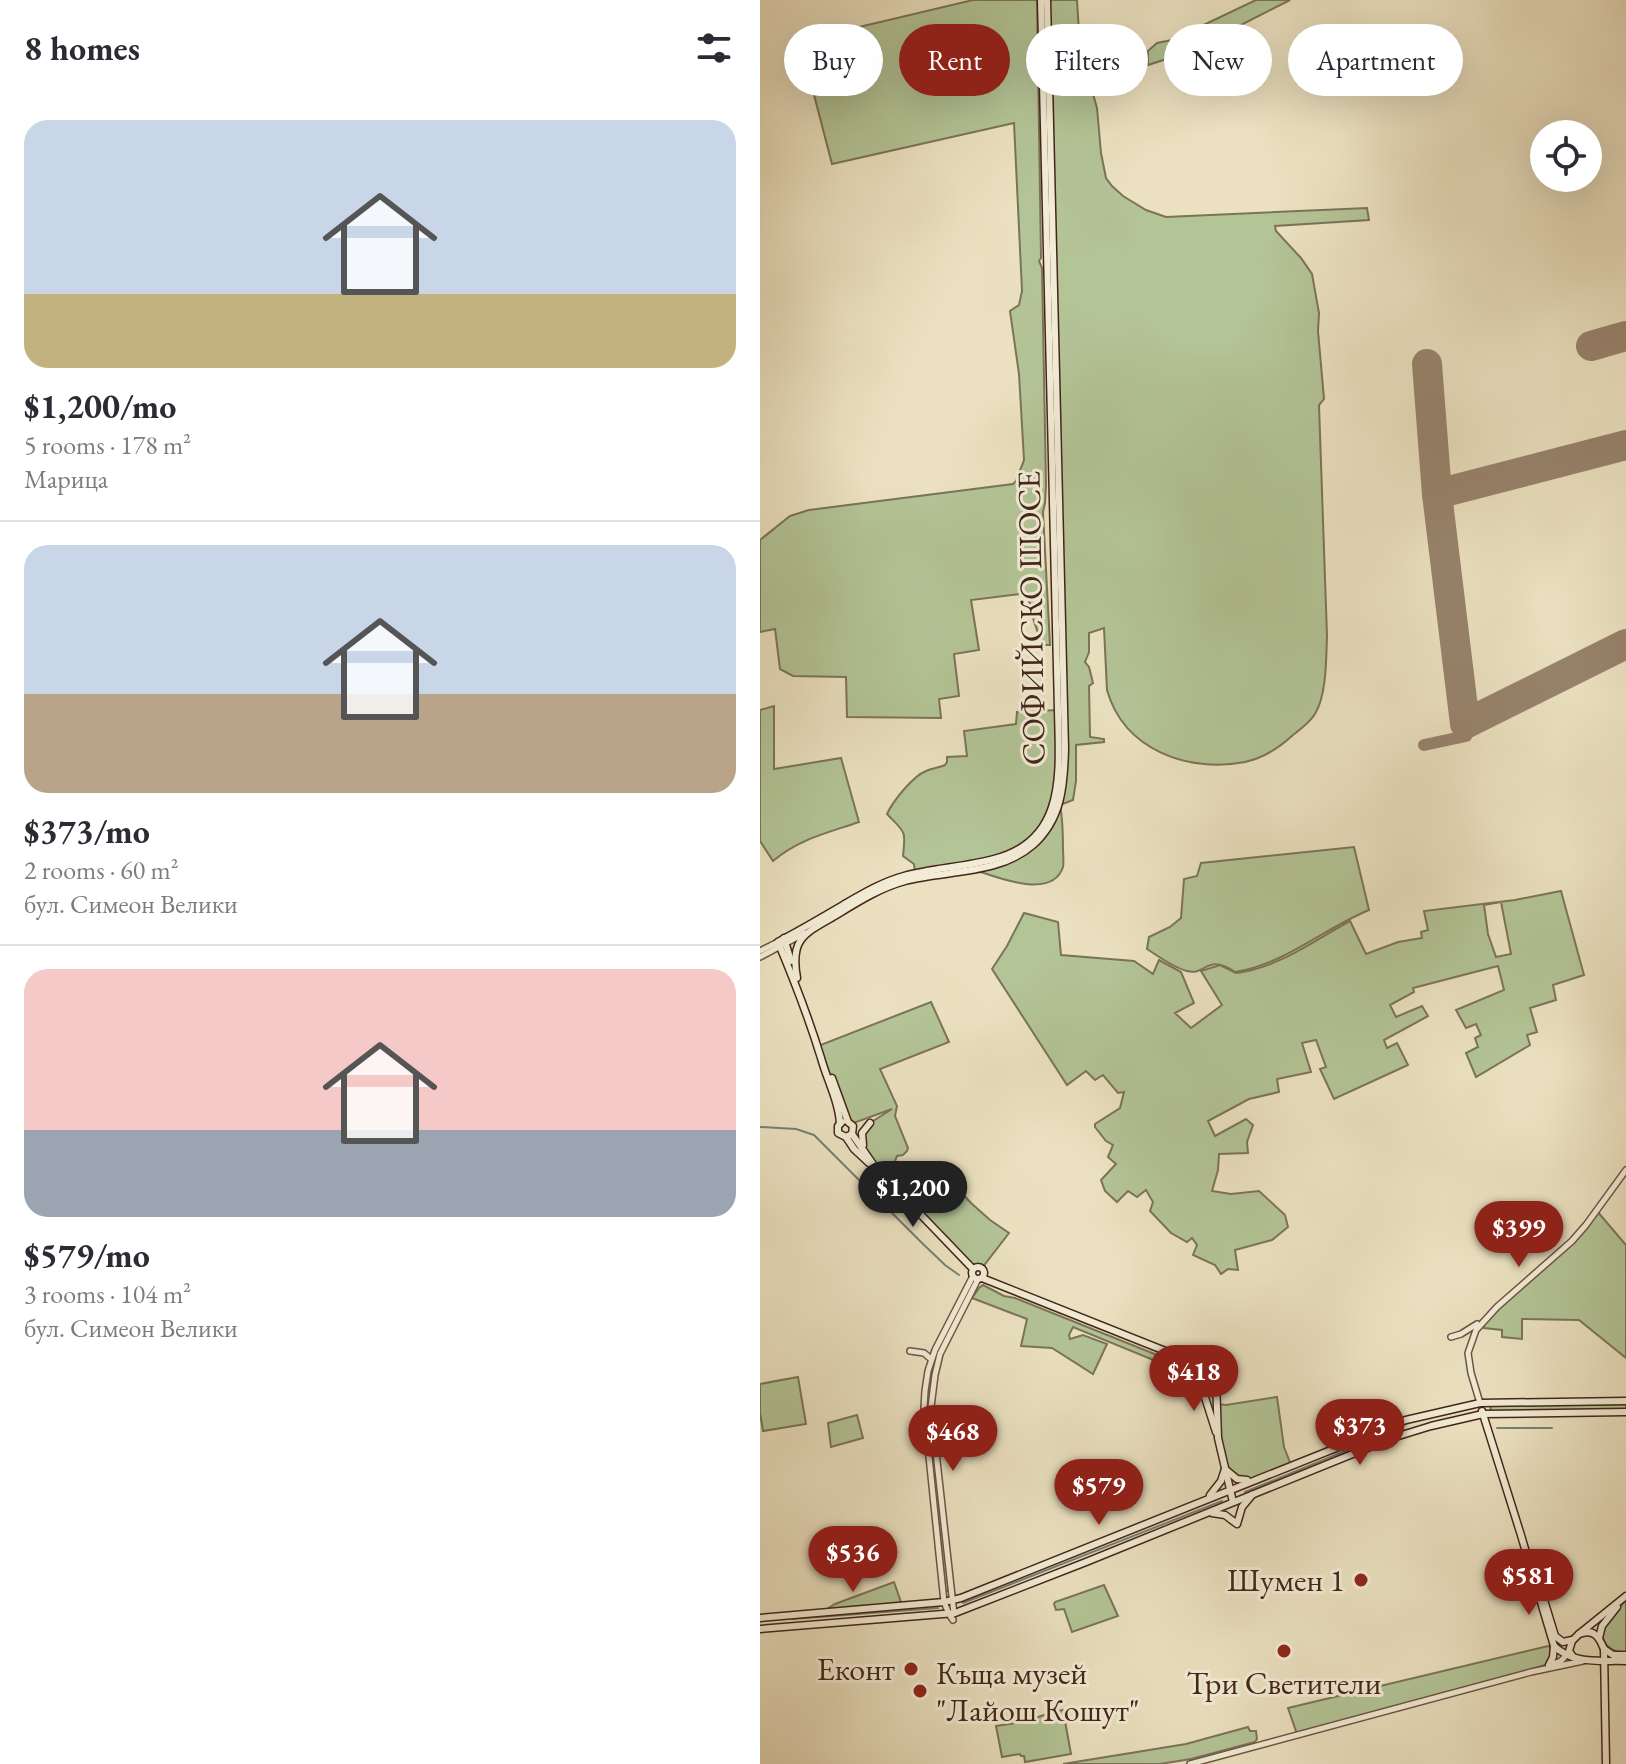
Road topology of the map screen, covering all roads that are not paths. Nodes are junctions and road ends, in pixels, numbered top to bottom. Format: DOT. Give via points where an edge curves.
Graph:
graph roads {
  1 [pos="1044,0"];
  2 [pos="1050,231"];
  3 [pos="817,926"];
  4 [pos="782,942"];
  5 [pos="760,954"];
  6 [pos="797,978"];
  7 [pos="802,999"];
  8 [pos="818,1046"];
  9 [pos="848,1122"];
  10 [pos="870,1123"];
  11 [pos="840,1124"];
  12 [pos="849,1135"];
  13 [pos="867,1156"];
  14 [pos="875,1167"];
  15 [pos="1626,1170"];
  16 [pos="978,1275"];
  17 [pos="1484,1319"];
  18 [pos="1451,1337"];
  19 [pos="910,1351"];
  20 [pos="1163,1351"];
  21 [pos="932,1360"];
  22 [pos="1626,1401"];
  23 [pos="1480,1403"];
  24 [pos="1623,1413"];
  25 [pos="1483,1414"];
  26 [pos="1218,1438"];
  27 [pos="1225,1469"];
  28 [pos="1254,1479"];
  29 [pos="1230,1489"];
  30 [pos="1254,1493"];
  31 [pos="1205,1499"];
  32 [pos="1233,1502"];
  33 [pos="1205,1514"];
  34 [pos="1534,1579"];
  35 [pos="1625,1597"];
  36 [pos="953,1600"];
  37 [pos="944,1602"];
  38 [pos="952,1613"];
  39 [pos="760,1618"];
  40 [pos="760,1629"];
  41 [pos="1576,1636"];
  42 [pos="1602,1644"];
  43 [pos="1554,1646"];
  44 [pos="1570,1655"];
  45 [pos="1626,1658"];
  46 [pos="1587,1661"];
  47 [pos="1605,1661"];
  48 [pos="1549,1665"];
  49 [pos="1531,1672"];
  50 [pos="1604,1706"];
  51 [pos="1190,1764"];
  52 [pos="1606,1764"];
  1 -- 2 [label="main road, СОФИЙСКО ШОСЕ"];
  2 -- 3 [label="main road, СОФИЙСКО ШОСЕ" via="1065,749 1059,805 1042,835 1016,856 901,882"];
  2 -- 4 [label="main road, СОФИЙСКО ШОСЕ" via="1059,750 1054,805 1039,831 1015,851 887,882"];
  3 -- 4 [label="street"];
  3 -- 6 [label="main road, СОФИЙСКО ШОСЕ" via="796,947"];
  4 -- 5 [label="street"];
  4 -- 6 [label="main road"];
  4 -- 7 [label="main road"];
  6 -- 7 [label="main road"];
  7 -- 8 [label="main road"];
  8 -- 9 [label="main road"];
  8 -- 11 [label="main road"];
  9 -- 11 [label="main road"];
  9 -- 12 [label="main road" via="853,1126"];
  10 -- 13 [label="main road" via="861,1136"];
  11 -- 12 [label="main road" via="838,1133"];
  12 -- 13 [label="main road"];
  12 -- 14 [label="main road" via="863,1159"];
  13 -- 14 [label="main road"];
  14 -- 16 [label="main road"];
  15 -- 17 [label="street" via="1572,1241"];
  16 -- 20 [label="main road"];
  16 -- 21 [label="street"];
  16 -- 36 [label="street" via="940,1354 931,1407"];
  17 -- 18 [label="street"];
  17 -- 23 [label="street" via="1470,1344 1469,1363"];
  19 -- 21 [label="street"];
  20 -- 26 [label="main road" via="1202,1388"];
  20 -- 26 [label="main road" via="1213,1370"];
  21 -- 37 [label="street" via="924,1406"];
  22 -- 23 [label="main road"];
  23 -- 25 [label="main road"];
  23 -- 28 [label="main road" via="1406,1420"];
  24 -- 25 [label="main road"];
  25 -- 30 [label="main road" via="1410,1431"];
  25 -- 34 [label="main road"];
  26 -- 27 [label="main road"];
  27 -- 28 [label="main road" via="1240,1481"];
  27 -- 29 [label="main road"];
  27 -- 31 [label="main road"];
  28 -- 29 [label="main road"];
  29 -- 31 [label="main road"];
  29 -- 32 [label="main road"];
  30 -- 32 [label="main road"];
  30 -- 33 [label="main road" via="1237,1524 1225,1515"];
  31 -- 36 [label="main road"];
  32 -- 33 [label="main road"];
  33 -- 38 [label="main road"];
  34 -- 41 [label="main road" via="1555,1636 1563,1642"];
  34 -- 43 [label="main road"];
  35 -- 41 [label="main road"];
  35 -- 42 [label="main road" via="1602,1626"];
  36 -- 37 [label="main road"];
  36 -- 38 [label="street"];
  37 -- 38 [label="street"];
  37 -- 39 [label="main road"];
  38 -- 40 [label="main road"];
  41 -- 42 [label="main road" via="1590,1632"];
  41 -- 44 [label="main road"];
  42 -- 45 [label="main road"];
  42 -- 46 [label="main road" via="1602,1652"];
  42 -- 47 [label="main road"];
  43 -- 44 [label="main road"];
  43 -- 48 [label="main road"];
  44 -- 46 [label="main road"];
  44 -- 48 [label="street"];
  45 -- 47 [label="main road"];
  46 -- 47 [label="main road"];
  46 -- 49 [label="street"];
  46 -- 50 [label="main road" via="1601,1671"];
  47 -- 50 [label="main road"];
  48 -- 49 [label="street"];
  49 -- 51 [label="street"];
  50 -- 52 [label="main road"];
}
